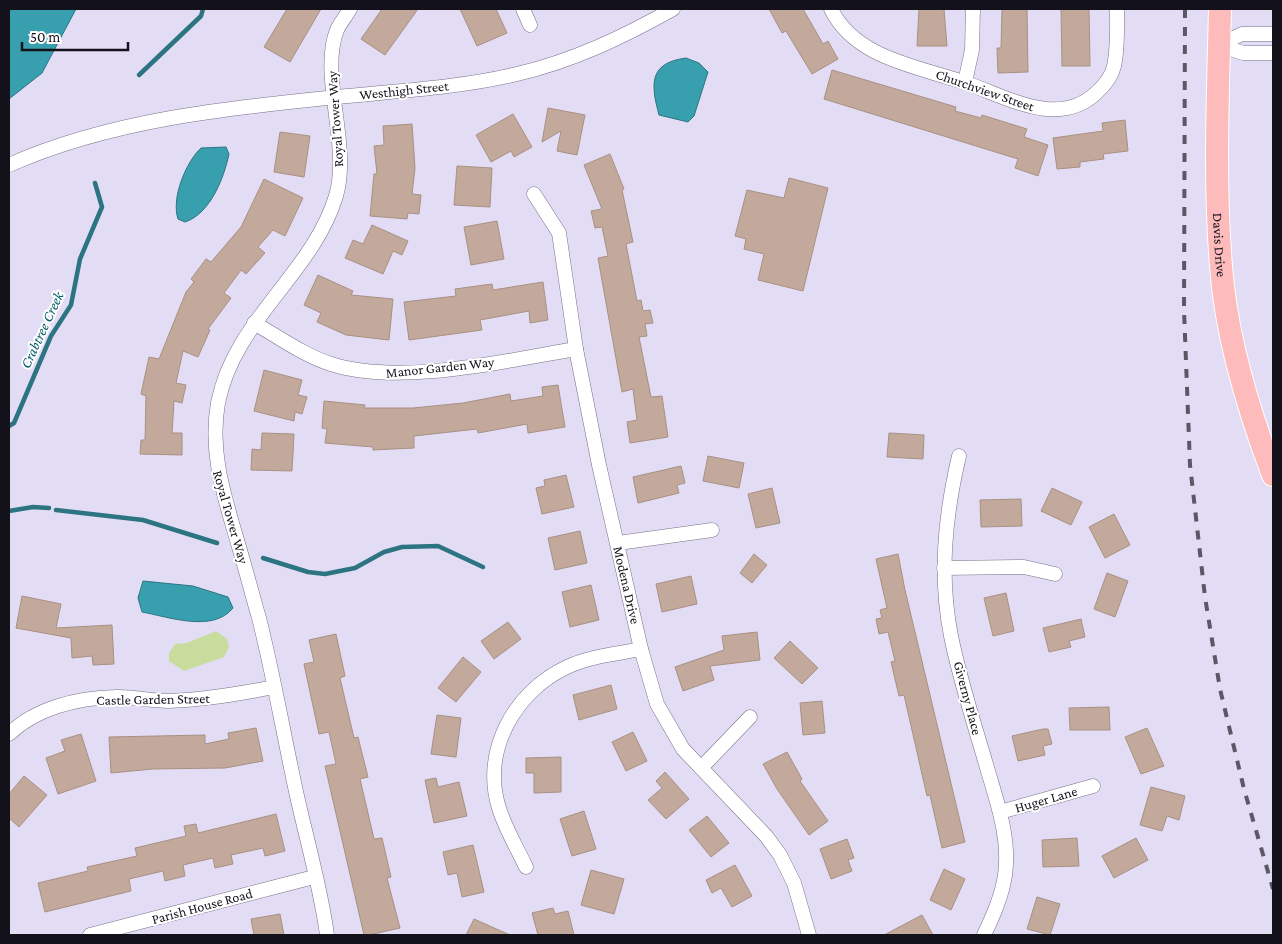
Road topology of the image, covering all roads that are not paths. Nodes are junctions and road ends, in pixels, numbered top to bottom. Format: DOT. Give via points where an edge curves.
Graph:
graph roads {
  1 [pos="350,9"];
  2 [pos="523,9"];
  3 [pos="673,9"];
  4 [pos="831,9"];
  5 [pos="972,9"];
  6 [pos="1117,9"];
  7 [pos="1220,9"];
  8 [pos="530,25"];
  9 [pos="1273,34"];
  10 [pos="1219,45"];
  11 [pos="1273,53"];
  12 [pos="965,82"];
  13 [pos="335,97"];
  14 [pos="9,165"];
  15 [pos="534,194"];
  16 [pos="254,323"];
  17 [pos="576,349"];
  18 [pos="960,456"];
  19 [pos="1273,474"];
  20 [pos="712,530"];
  21 [pos="618,543"];
  22 [pos="944,568"];
  23 [pos="1055,574"];
  24 [pos="641,649"];
  25 [pos="274,687"];
  26 [pos="750,717"];
  27 [pos="9,734"];
  28 [pos="701,768"];
  29 [pos="1093,786"];
  30 [pos="1000,812"];
  31 [pos="526,867"];
  32 [pos="314,876"];
  33 [pos="90,935"];
  34 [pos="327,935"];
  35 [pos="809,935"];
  36 [pos="984,935"];
  1 -- 13 [label="street, Royal Tower Way" via="337,30 332,59"];
  2 -- 8 [label="street"];
  3 -- 13 [label="street, Westhigh Street" via="606,45 551,65 516,74 404,91"];
  4 -- 12 [label="street, Churchview Street" via="848,35 889,59"];
  5 -- 12 [label="street" via="972,50"];
  6 -- 12 [label="street, Churchview Street" via="1114,68 1104,86 1077,106 1051,110 1039,108"];
  7 -- 10 [label="main road, Davis Drive"];
  9 -- 10 [label="street" via="1242,34"];
  10 -- 11 [label="street" via="1243,53"];
  10 -- 19 [label="main road, Davis Drive" via="1220,267 1232,339"];
  13 -- 14 [label="street, Westhigh Street" via="135,126 64,144"];
  13 -- 16 [label="street, Royal Tower Way" via="340,148 339,186 331,210 320,233"];
  15 -- 17 [label="street, Modena Drive" via="559,233"];
  16 -- 17 [label="street, Manor Garden Way" via="310,356 368,373 445,369"];
  16 -- 25 [label="street, Royal Tower Way" via="229,364 223,384 215,429 215,454 219,481 251,588"];
  17 -- 21 [label="street, Modena Drive"];
  18 -- 22 [label="street, Giverny Place" via="948,507"];
  20 -- 21 [label="street"];
  21 -- 24 [label="street, Modena Drive"];
  22 -- 23 [label="street" via="1024,567"];
  22 -- 30 [label="street, Giverny Place" via="952,638"];
  24 -- 28 [label="street, Modena Drive" via="650,686 665,722"];
  24 -- 31 [label="street" via="582,661 551,676 521,701 508,721 498,747 495,787 498,808"];
  25 -- 27 [label="street, Castle Garden Street" via="214,698 167,701 115,697 80,701 32,716"];
  25 -- 32 [label="street, Royal Tower Way"];
  26 -- 28 [label="street"];
  28 -- 35 [label="street, Modena Drive" via="780,855 794,883"];
  29 -- 30 [label="street, Huger Lane"];
  30 -- 36 [label="street, Giverny Place" via="1005,876"];
  32 -- 33 [label="street, Parish House Road"];
  32 -- 34 [label="street, Royal Tower Way"];
}
